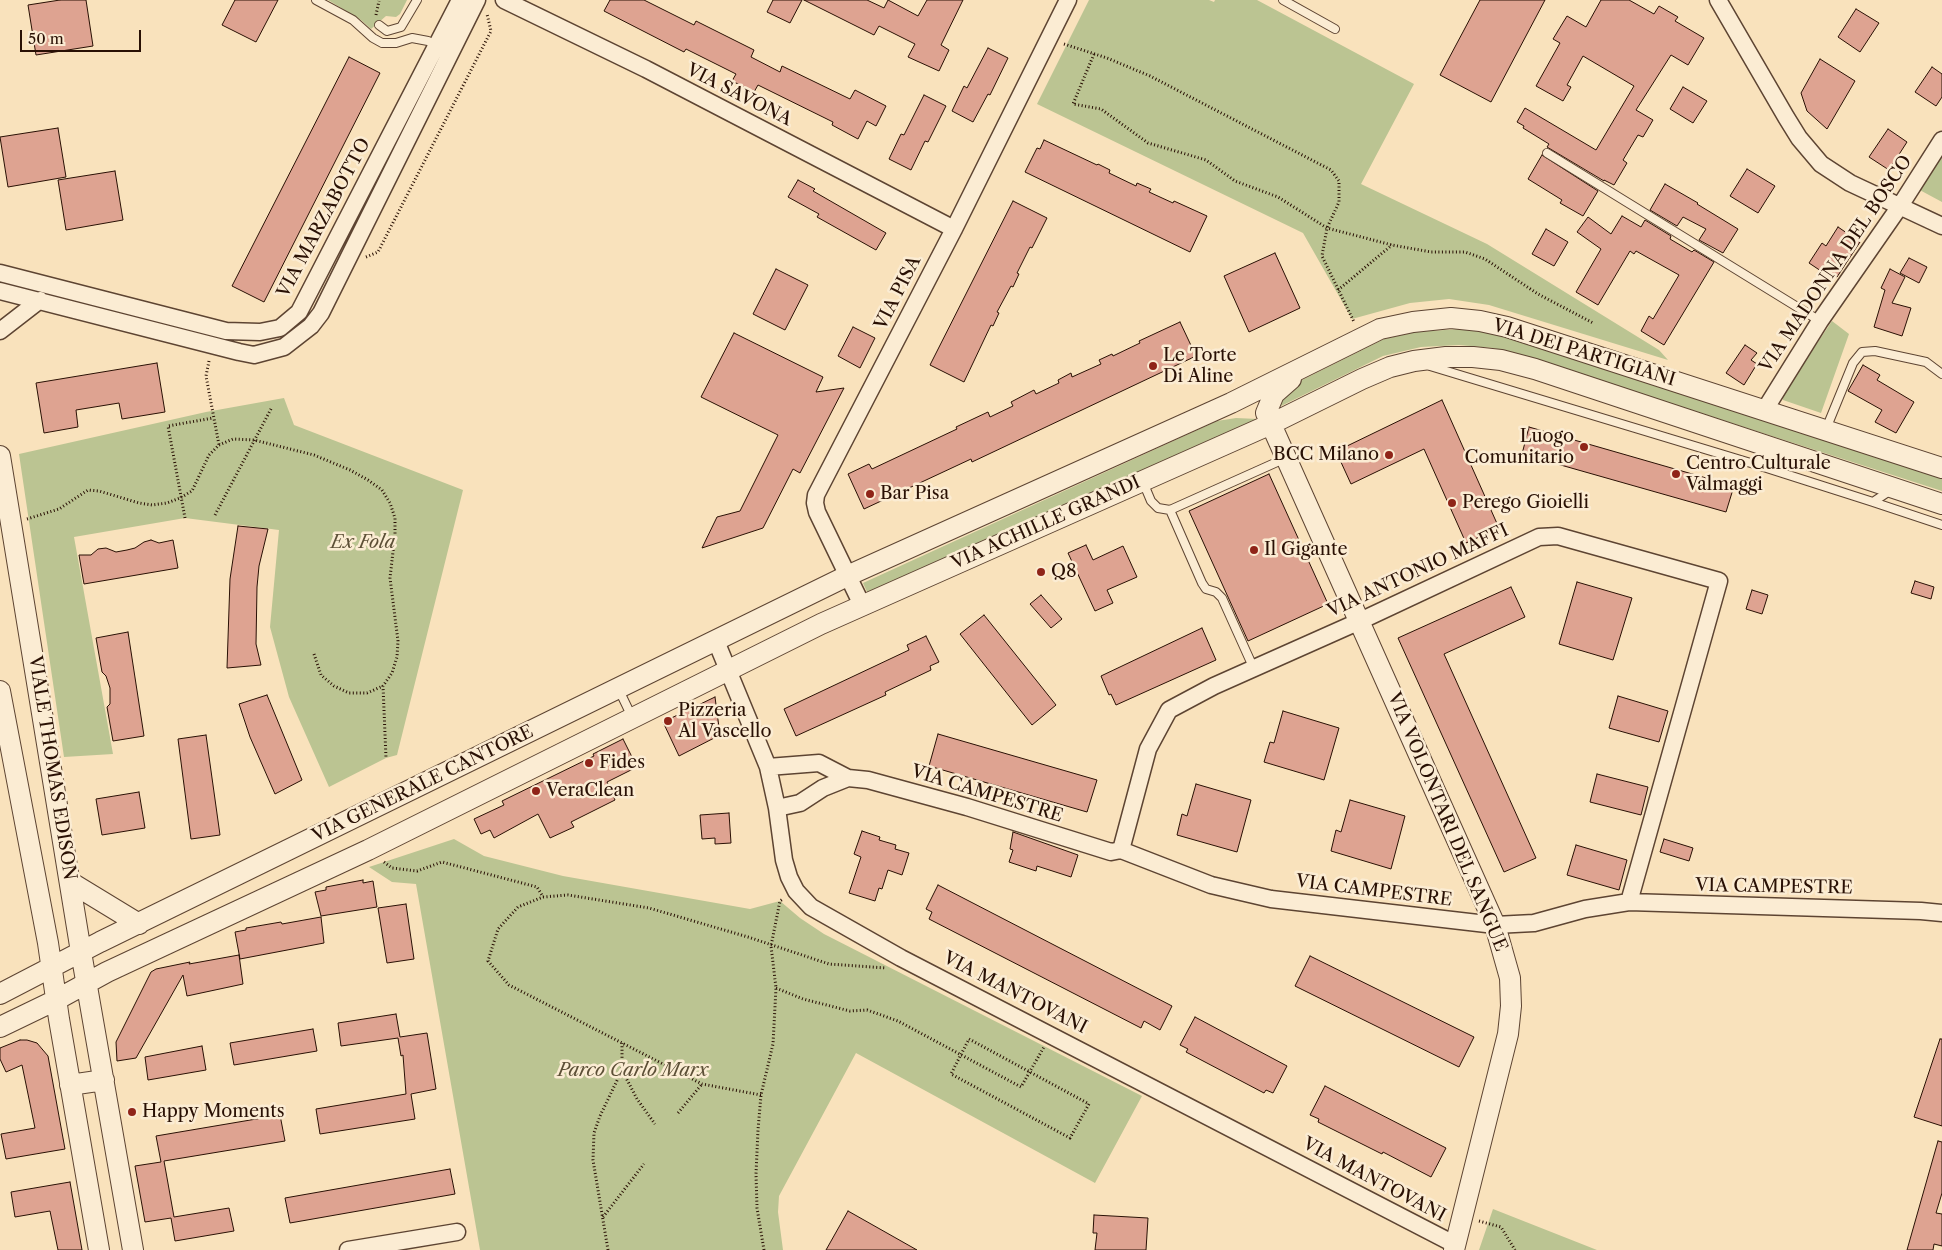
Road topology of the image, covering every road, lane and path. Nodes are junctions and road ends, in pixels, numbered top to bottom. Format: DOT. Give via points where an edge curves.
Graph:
graph roads {
  1 [pos="316,0"];
  2 [pos="417,0"];
  3 [pos="460,0"];
  4 [pos="477,0"];
  5 [pos="504,0"];
  6 [pos="1068,0"];
  7 [pos="1283,0"];
  8 [pos="1718,0"];
  9 [pos="379,25"];
  10 [pos="1334,29"];
  11 [pos="1049,38"];
  12 [pos="437,45"];
  13 [pos="1094,54"];
  14 [pos="1942,140"];
  15 [pos="1547,152"];
  16 [pos="1900,206"];
  17 [pos="1942,226"];
  18 [pos="1327,228"];
  19 [pos="954,229"];
  20 [pos="1392,244"];
  21 [pos="0,273"];
  22 [pos="1338,290"];
  23 [pos="0,291"];
  24 [pos="40,300"];
  25 [pos="1820,321"];
  26 [pos="1593,323"];
  27 [pos="0,331"];
  28 [pos="1362,338"];
  29 [pos="211,358"];
  30 [pos="1414,361"];
  31 [pos="1302,368"];
  32 [pos="1942,374"];
  33 [pos="1231,403"];
  34 [pos="272,407"];
  35 [pos="1764,411"];
  36 [pos="213,418"];
  37 [pos="1268,418"];
  38 [pos="1826,430"];
  39 [pos="254,440"];
  40 [pos="219,445"];
  41 [pos="1783,452"];
  42 [pos="0,456"];
  43 [pos="1286,458"];
  44 [pos="1754,464"];
  45 [pos="1942,468"];
  46 [pos="1142,480"];
  47 [pos="1894,488"];
  48 [pos="180,498"];
  49 [pos="1873,502"];
  50 [pos="1942,504"];
  51 [pos="1170,510"];
  52 [pos="215,515"];
  53 [pos="185,518"];
  54 [pos="11,520"];
  55 [pos="1942,525"];
  56 [pos="847,576"];
  57 [pos="862,604"];
  58 [pos="1360,621"];
  59 [pos="821,624"];
  60 [pos="716,641"];
  61 [pos="314,654"];
  62 [pos="729,668"];
  63 [pos="1254,669"];
  64 [pos="383,686"];
  65 [pos="618,689"];
  66 [pos="0,691"];
  67 [pos="632,717"];
  68 [pos="3,729"];
  69 [pos="386,758"];
  70 [pos="768,767"];
  71 [pos="848,778"];
  72 [pos="777,808"];
  73 [pos="368,850"];
  74 [pos="1121,850"];
  75 [pos="70,882"];
  76 [pos="796,892"];
  77 [pos="543,897"];
  78 [pos="1629,902"];
  79 [pos="1942,913"];
  80 [pos="139,924"];
  81 [pos="1495,925"];
  82 [pos="771,946"];
  83 [pos="82,952"];
  84 [pos="901,958"];
  85 [pos="51,968"];
  86 [pos="88,982"];
  87 [pos="776,988"];
  88 [pos="0,994"];
  89 [pos="56,1000"];
  90 [pos="0,1027"];
  91 [pos="1050,1034"];
  92 [pos="622,1043"];
  93 [pos="961,1055"];
  94 [pos="622,1070"];
  95 [pos="1030,1072"];
  96 [pos="104,1080"];
  97 [pos="702,1084"];
  98 [pos="70,1085"];
  99 [pos="761,1096"];
  100 [pos="678,1114"];
  101 [pos="655,1124"];
  102 [pos="644,1164"];
  103 [pos="1463,1217"];
  104 [pos="602,1218"];
  105 [pos="457,1232"];
  106 [pos="1455,1247"];
  107 [pos="99,1250"];
  108 [pos="133,1250"];
  109 [pos="348,1250"];
  110 [pos="608,1250"];
  111 [pos="764,1250"];
  112 [pos="1515,1250"];
  1 -- 12 [label="lane" via="353,20 382,43 412,38"];
  2 -- 9 [label="lane" via="401,27 387,31"];
  3 -- 12 [label="street, VIA MARZABOTTO"];
  4 -- 24 [label="street" via="321,312 296,340 268,352 239,352"];
  5 -- 19 [label="street, VIA SAVONA"];
  6 -- 11 [label="street, VIA PISA"];
  7 -- 10 [label="lane"];
  8 -- 16 [label="street" via="1786,118 1809,151 1835,174"];
  11 -- 13 [label="path"];
  11 -- 19 [label="street, VIA PISA"];
  12 -- 21 [label="street, VIA MARZABOTTO" via="299,312 280,328 260,332 226,331"];
  13 -- 18 [label="path" via="1150,76 1331,170 1338,181 1339,202"];
  13 -- 18 [label="path" via="1073,104 1101,109 1148,143 1206,160 1235,181 1278,196"];
  14 -- 16 [label="street, VIA MADONNA DEL BOSCO"];
  15 -- 25 [label="lane"];
  16 -- 17 [label="street"];
  16 -- 25 [label="street, VIA MADONNA DEL BOSCO"];
  18 -- 20 [label="path"];
  18 -- 22 [label="path" via="1322,256"];
  19 -- 56 [label="street, VIA PISA" via="816,494 817,512"];
  20 -- 22 [label="path"];
  20 -- 26 [label="path" via="1431,252 1464,252 1485,259 1538,294"];
  22 -- 28 [label="path"];
  23 -- 24 [label="street"];
  24 -- 27 [label="street"];
  25 -- 35 [label="street, VIA MADONNA DEL BOSCO"];
  28 -- 31 [label="street, VIA DEI PARTIGIANI"];
  28 -- 35 [label="street, VIA DEI PARTIGIANI" via="1380,329 1413,322 1451,318 1480,321"];
  29 -- 36 [label="path" via="206,376"];
  30 -- 37 [label="street, VIA DEI PARTIGIANI" via="1390,367"];
  30 -- 41 [label="street, VIA DEI PARTIGIANI" via="1446,357 1501,360"];
  30 -- 44 [label="lane"];
  31 -- 33 [label="street, VIA DEI PARTIGIANI"];
  31 -- 37 [label="street" via="1274,394"];
  32 -- 38 [label="lane" via="1926,362 1875,351 1862,352 1853,363"];
  33 -- 37 [label="street"];
  33 -- 56 [label="street, VIA ACHILLE GRANDI"];
  34 -- 39 [label="path"];
  35 -- 38 [label="street, VIA DEI PARTIGIANI"];
  36 -- 40 [label="path"];
  36 -- 48 [label="path" via="168,426"];
  37 -- 43 [label="street, VIA VOLONTARI DEL SANGUE"];
  37 -- 46 [label="street, VIA ACHILLE GRANDI"];
  38 -- 45 [label="street, VIA DEI PARTIGIANI"];
  39 -- 40 [label="path" via="233,439"];
  39 -- 52 [label="path"];
  39 -- 64 [label="path" via="314,455 350,470 382,490 390,503 395,518 395,534 390,578 398,641 392,673"];
  40 -- 48 [label="path" via="207,460 192,491"];
  41 -- 44 [label="lane"];
  41 -- 47 [label="street, VIA DEI PARTIGIANI"];
  42 -- 54 [label="street, VIALE THOMAS EDISON"];
  43 -- 51 [label="lane"];
  43 -- 58 [label="street, VIA VOLONTARI DEL SANGUE"];
  44 -- 49 [label="lane"];
  46 -- 51 [label="lane" via="1151,501 1158,508"];
  46 -- 57 [label="street, VIA ACHILLE GRANDI"];
  47 -- 49 [label="lane"];
  47 -- 50 [label="street, VIA DEI PARTIGIANI"];
  48 -- 53 [label="path"];
  48 -- 54 [label="path" via="152,505 99,490 88,490 54,512"];
  49 -- 55 [label="lane"];
  51 -- 63 [label="lane" via="1202,582 1206,589 1222,598"];
  54 -- 75 [label="street, VIALE THOMAS EDISON"];
  56 -- 57 [label="street, VIA PISA"];
  56 -- 60 [label="street, VIA GENERALE CANTORE"];
  57 -- 59 [label="street, VIA ACHILLE GRANDI"];
  58 -- 63 [label="street, VIA ANTONIO MAFFI"];
  58 -- 78 [label="street, VIA ANTONIO MAFFI" via="1539,537 1558,536 1719,581"];
  58 -- 81 [label="street, VIA VOLONTARI DEL SANGUE"];
  59 -- 62 [label="street, VIA GENERALE CANTORE"];
  60 -- 62 [label="street, VIA MANTOVANI"];
  60 -- 65 [label="street, VIA GENERALE CANTORE"];
  61 -- 64 [label="path" via="321,675 349,693 367,693"];
  62 -- 67 [label="street, VIA GENERALE CANTORE"];
  62 -- 70 [label="street, VIA MANTOVANI"];
  63 -- 74 [label="street, VIA ANTONIO MAFFI" via="1168,710 1148,749"];
  64 -- 69 [label="path"];
  65 -- 67 [label="lane"];
  65 -- 80 [label="street, VIA GENERALE CANTORE"];
  66 -- 68 [label="street, VIALE THOMAS EDISON"];
  67 -- 73 [label="street, VIA GENERALE CANTORE"];
  68 -- 85 [label="street, VIALE THOMAS EDISON"];
  70 -- 71 [label="street, VIA CAMPESTRE" via="819,762"];
  70 -- 72 [label="street, VIA MANTOVANI"];
  71 -- 72 [label="street, VIA CAMPESTRE" via="823,788 800,803"];
  71 -- 74 [label="street, VIA CAMPESTRE" via="868,780 967,807 1111,852"];
  72 -- 76 [label="street, VIA MANTOVANI" via="784,860"];
  73 -- 77 [label="path" via="392,868 417,871 442,862 537,887"];
  73 -- 86 [label="street, VIA GENERALE CANTORE"];
  74 -- 81 [label="street, VIA CAMPESTRE" via="1211,885 1271,899"];
  75 -- 80 [label="street"];
  75 -- 83 [label="street, VIALE THOMAS EDISON"];
  76 -- 82 [label="path" via="780,901"];
  76 -- 84 [label="street, VIA MANTOVANI" via="811,907"];
  77 -- 82 [label="path" via="568,894 649,908"];
  77 -- 92 [label="path" via="518,907 498,929 488,962 509,985"];
  78 -- 79 [label="street, VIA CAMPESTRE"];
  78 -- 81 [label="street, VIA CAMPESTRE" via="1585,908 1534,923"];
  80 -- 83 [label="street, VIA GENERALE CANTORE"];
  81 -- 103 [label="street, VIA VOLONTARI DEL SANGUE" via="1510,978 1511,1006 1506,1043"];
  82 -- 84 [label="path" via="829,964 895,969"];
  82 -- 87 [label="path"];
  83 -- 85 [label="street, VIA GENERALE CANTORE"];
  83 -- 86 [label="street, VIALE THOMAS EDISON"];
  84 -- 91 [label="street, VIA MANTOVANI"];
  85 -- 88 [label="street, VIA GENERALE CANTORE"];
  85 -- 89 [label="street, VIALE THOMAS EDISON"];
  86 -- 89 [label="street, VIA GENERALE CANTORE"];
  86 -- 96 [label="street, VIALE THOMAS EDISON"];
  87 -- 93 [label="path" via="804,1000 850,1011 875,1012"];
  87 -- 99 [label="path" via="773,1044"];
  89 -- 90 [label="street, VIA GENERALE CANTORE"];
  89 -- 98 [label="street, VIALE THOMAS EDISON"];
  91 -- 95 [label="path"];
  91 -- 106 [label="street, VIA MANTOVANI"];
  92 -- 94 [label="path"];
  92 -- 97 [label="path"];
  93 -- 95 [label="path" via="1021,1087"];
  93 -- 95 [label="path" via="969,1039"];
  93 -- 95 [label="path" via="951,1074 1070,1138 1089,1104"];
  94 -- 101 [label="path"];
  94 -- 104 [label="path" via="594,1134 593,1160"];
  96 -- 98 [label="street"];
  96 -- 108 [label="street, VIALE THOMAS EDISON"];
  97 -- 99 [label="path"];
  97 -- 100 [label="path"];
  98 -- 107 [label="street, VIALE THOMAS EDISON"];
  99 -- 111 [label="path" via="756,1174 757,1208"];
  102 -- 104 [label="path"];
  103 -- 106 [label="street, VIA VOLONTARI DEL SANGUE"];
  103 -- 112 [label="path" via="1500,1227"];
  104 -- 110 [label="path"];
  105 -- 109 [label="street"];
}
